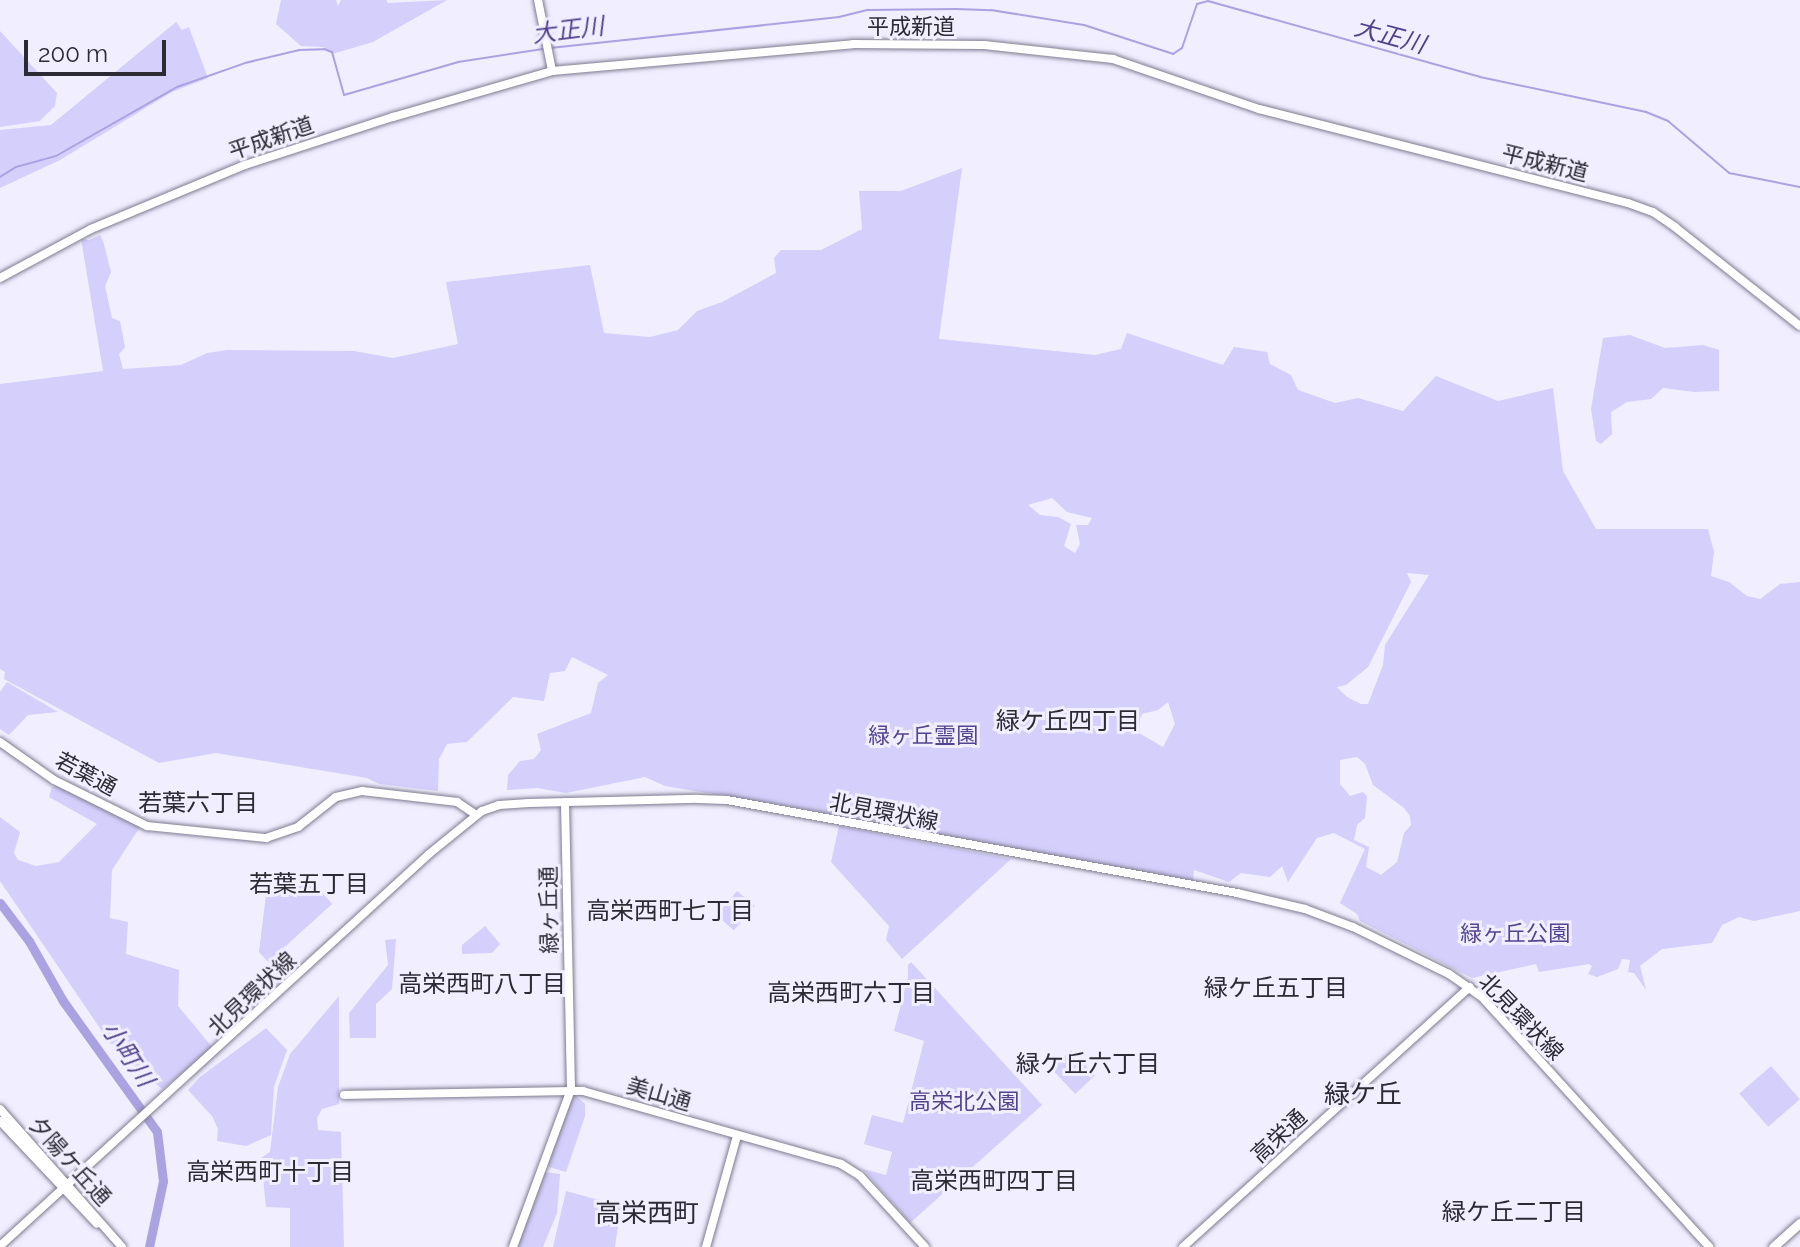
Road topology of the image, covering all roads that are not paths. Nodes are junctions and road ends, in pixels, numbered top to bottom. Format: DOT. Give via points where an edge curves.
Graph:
graph roads {
  1 [pos="538,0"];
  2 [pos="552,71"];
  3 [pos="0,278"];
  4 [pos="1800,326"];
  5 [pos="0,742"];
  6 [pos="565,802"];
  7 [pos="476,815"];
  8 [pos="1470,987"];
  9 [pos="571,1089"];
  10 [pos="344,1095"];
  11 [pos="0,1109"];
  12 [pos="0,1121"];
  13 [pos="737,1136"];
  14 [pos="65,1187"];
  15 [pos="1800,1223"];
  16 [pos="0,1246"];
  17 [pos="122,1247"];
  18 [pos="513,1247"];
  19 [pos="706,1247"];
  20 [pos="925,1247"];
  21 [pos="1183,1247"];
  22 [pos="1709,1247"];
  23 [pos="1773,1247"];
  1 -- 2 [label="street"];
  2 -- 3 [label="street, 平成新道" via="245,165 91,229"];
  2 -- 4 [label="street, 平成新道" via="853,44 984,45 1113,59 1259,109 1653,212"];
  5 -- 7 [label="street, 若葉通" via="54,780 147,826 266,838 298,827 336,797 362,791 457,802"];
  6 -- 7 [label="street, 北見環状線" via="499,805"];
  6 -- 8 [label="street, 北見環状線" via="727,800 1237,893 1331,918"];
  6 -- 9 [label="street, 緑ヶ丘通"];
  7 -- 14 [label="street, 北見環状線"];
  8 -- 21 [label="street, 高栄通"];
  8 -- 22 [label="street, 北見環状線"];
  9 -- 10 [label="street, 美山通"];
  9 -- 13 [label="street, 美山通"];
  9 -- 18 [label="street, 緑ヶ丘通"];
  11 -- 14 [label="street, 夕陽ケ丘通"];
  12 -- 14 [label="street, 夕陽ケ丘通"];
  13 -- 19 [label="street"];
  13 -- 20 [label="street, 美山通" via="852,1170"];
  14 -- 16 [label="street, 北見環状線"];
  14 -- 17 [label="street, 夕陽ケ丘通"];
  15 -- 23 [label="main road"];
}
